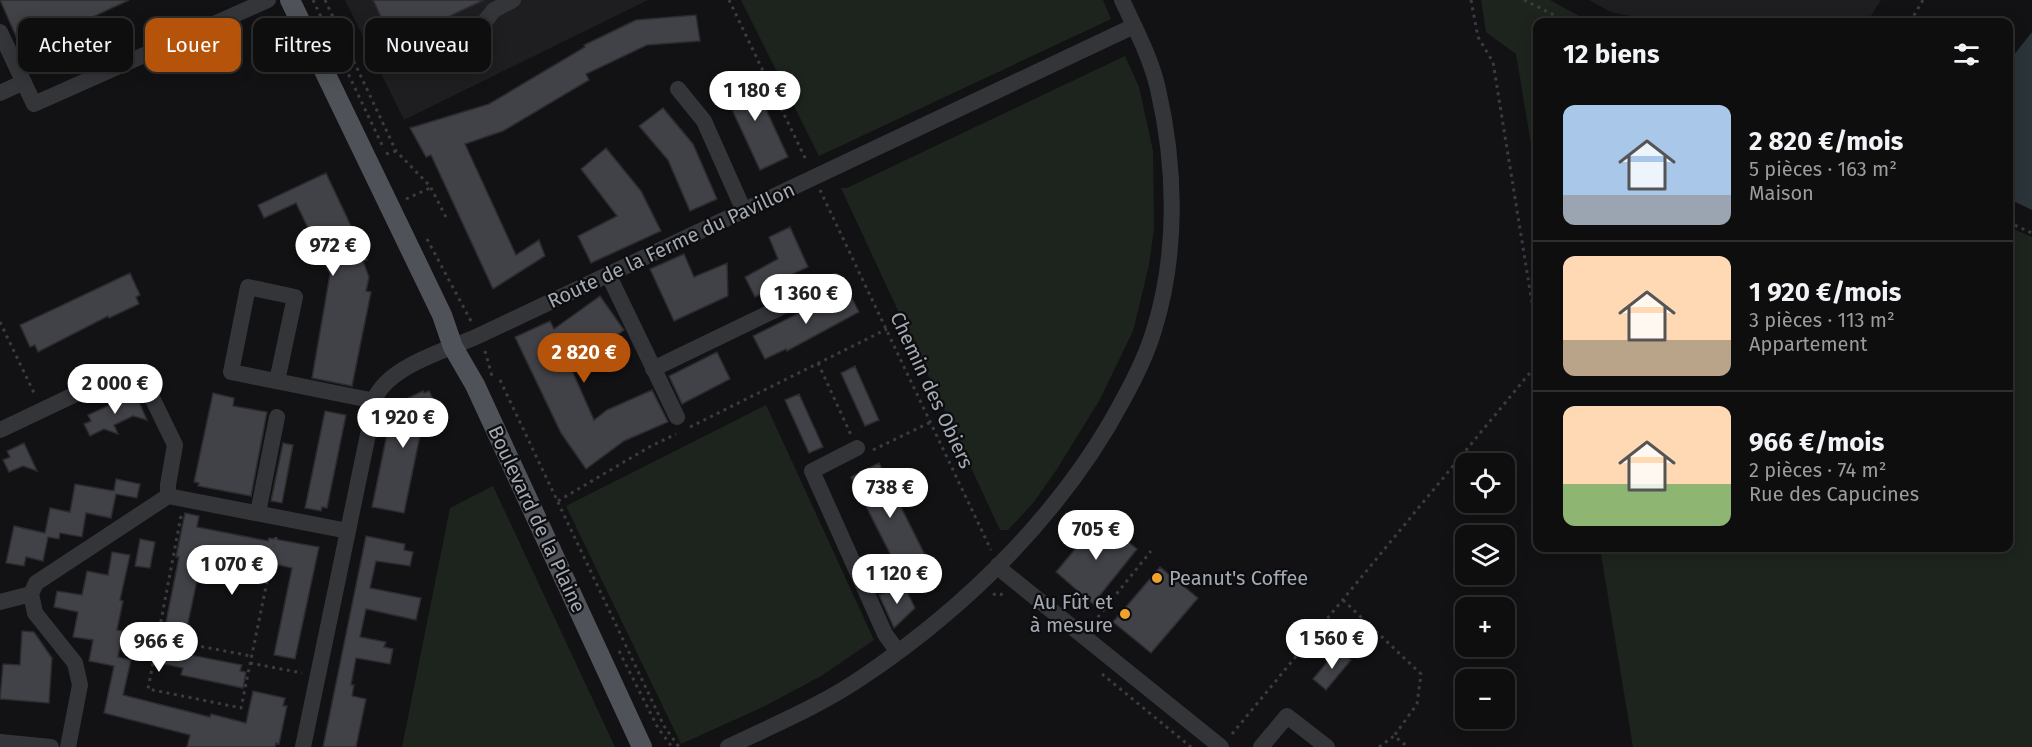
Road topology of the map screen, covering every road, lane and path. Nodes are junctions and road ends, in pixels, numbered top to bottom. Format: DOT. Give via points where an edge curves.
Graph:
graph roads {
  1 [pos="268,0"];
  2 [pos="290,0"];
  3 [pos="326,0"];
  4 [pos="513,0"];
  5 [pos="729,0"];
  6 [pos="1122,0"];
  7 [pos="1471,0"];
  8 [pos="1524,0"];
  9 [pos="1923,0"];
  10 [pos="488,18"];
  11 [pos="1560,18"];
  12 [pos="1912,18"];
  13 [pos="1134,26"];
  14 [pos="0,32"];
  15 [pos="24,82"];
  16 [pos="678,89"];
  17 [pos="0,93"];
  18 [pos="396,151"];
  19 [pos="386,154"];
  20 [pos="814,177"];
  21 [pos="744,211"];
  22 [pos="447,221"];
  23 [pos="2013,224"];
  24 [pos="2032,233"];
  25 [pos="608,274"];
  26 [pos="835,281"];
  27 [pos="1533,309"];
  28 [pos="0,322"];
  29 [pos="887,329"];
  30 [pos="453,347"];
  31 [pos="818,363"];
  32 [pos="653,369"];
  33 [pos="1533,369"];
  34 [pos="500,380"];
  35 [pos="277,381"];
  36 [pos="375,401"];
  37 [pos="42,411"];
  38 [pos="277,417"];
  39 [pos="677,417"];
  40 [pos="931,422"];
  41 [pos="0,430"];
  42 [pos="857,448"];
  43 [pos="176,497"];
  44 [pos="558,501"];
  45 [pos="258,513"];
  46 [pos="280,517"];
  47 [pos="348,531"];
  48 [pos="1151,551"];
  49 [pos="998,565"];
  50 [pos="31,594"];
  51 [pos="986,598"];
  52 [pos="1343,600"];
  53 [pos="1013,602"];
  54 [pos="0,603"];
  55 [pos="1083,636"];
  56 [pos="158,638"];
  57 [pos="898,652"];
  58 [pos="251,656"];
  59 [pos="250,663"];
  60 [pos="1093,667"];
  61 [pos="318,676"];
  62 [pos="1394,736"];
  63 [pos="0,742"];
  64 [pos="1225,742"];
  65 [pos="51,747"];
  66 [pos="68,747"];
  67 [pos="303,747"];
  68 [pos="642,747"];
  69 [pos="679,747"];
  70 [pos="728,747"];
  71 [pos="1191,747"];
  72 [pos="1261,747"];
  73 [pos="1327,747"];
  74 [pos="1379,747"];
  75 [pos="1408,747"];
  1 -- 15 [label="street" via="34,104"];
  2 -- 30 [label="main road, Boulevard de la Plaine" via="442,315"];
  3 -- 18 [label="path"];
  4 -- 10 [label="street"];
  5 -- 20 [label="path, Chemin des Obiers"];
  6 -- 13 [label="street"];
  7 -- 27 [label="path" via="1478,37 1493,62"];
  8 -- 11 [label="path"];
  9 -- 12 [label="path"];
  13 -- 20 [label="street, Route de la Ferme du Pavillon"];
  13 -- 49 [label="street" via="1157,86 1170,150 1169,254 1154,331 1133,381 1098,442 1037,523"];
  14 -- 15 [label="street"];
  15 -- 17 [label="street"];
  16 -- 21 [label="street" via="704,121"];
  18 -- 19 [label="path"];
  18 -- 22 [label="path" via="430,186"];
  20 -- 21 [label="street, Route de la Ferme du Pavillon"];
  20 -- 29 [label="path, Chemin des Obiers"];
  21 -- 25 [label="street, Route de la Ferme du Pavillon"];
  23 -- 24 [label="path"];
  25 -- 30 [label="street, Route de la Ferme du Pavillon"];
  25 -- 32 [label="street"];
  26 -- 32 [label="street"];
  28 -- 37 [label="path"];
  29 -- 31 [label="path"];
  29 -- 40 [label="path, Chemin des Obiers"];
  30 -- 36 [label="street, Route de la Ferme du Pavillon" via="398,373 381,386"];
  30 -- 68 [label="main road, Boulevard de la Plaine" via="479,394"];
  31 -- 42 [label="path"];
  31 -- 44 [label="path" via="651,446"];
  32 -- 39 [label="street"];
  33 -- 52 [label="path"];
  34 -- 44 [label="path"];
  35 -- 35 [label="street" via="231,372 248,287 295,297"];
  35 -- 36 [label="street"];
  36 -- 47 [label="street, Route de la Ferme du Pavillon"];
  37 -- 41 [label="street"];
  37 -- 43 [label="street" via="118,374 141,375 175,445 168,485"];
  38 -- 45 [label="street"];
  40 -- 42 [label="path" via="860,456"];
  40 -- 49 [label="path, Chemin des Obiers"];
  42 -- 57 [label="street" via="812,471 885,634"];
  43 -- 45 [label="street"];
  43 -- 50 [label="street" via="36,583"];
  43 -- 56 [label="path"];
  44 -- 69 [label="path" via="664,726"];
  45 -- 46 [label="street"];
  46 -- 47 [label="street"];
  46 -- 58 [label="path"];
  47 -- 61 [label="street, Route de la Ferme du Pavillon"];
  48 -- 55 [label="path"];
  49 -- 55 [label="street"];
  49 -- 57 [label="street" via="975,589"];
  50 -- 54 [label="street"];
  50 -- 66 [label="street" via="34,613 75,663 80,685"];
  51 -- 53 [label="path" via="997,593"];
  52 -- 62 [label="path" via="1421,674 1417,704"];
  52 -- 64 [label="path"];
  55 -- 64 [label="street"];
  56 -- 58 [label="path"];
  56 -- 59 [label="path" via="148,688 241,708"];
  57 -- 70 [label="street" via="820,702"];
  58 -- 59 [label="path"];
  59 -- 61 [label="path"];
  60 -- 71 [label="path"];
  61 -- 67 [label="street, Route de la Ferme du Pavillon"];
  62 -- 74 [label="path"];
  62 -- 75 [label="path"];
  63 -- 65 [label="street"];
  72 -- 73 [label="street" via="1287,716"];
}
